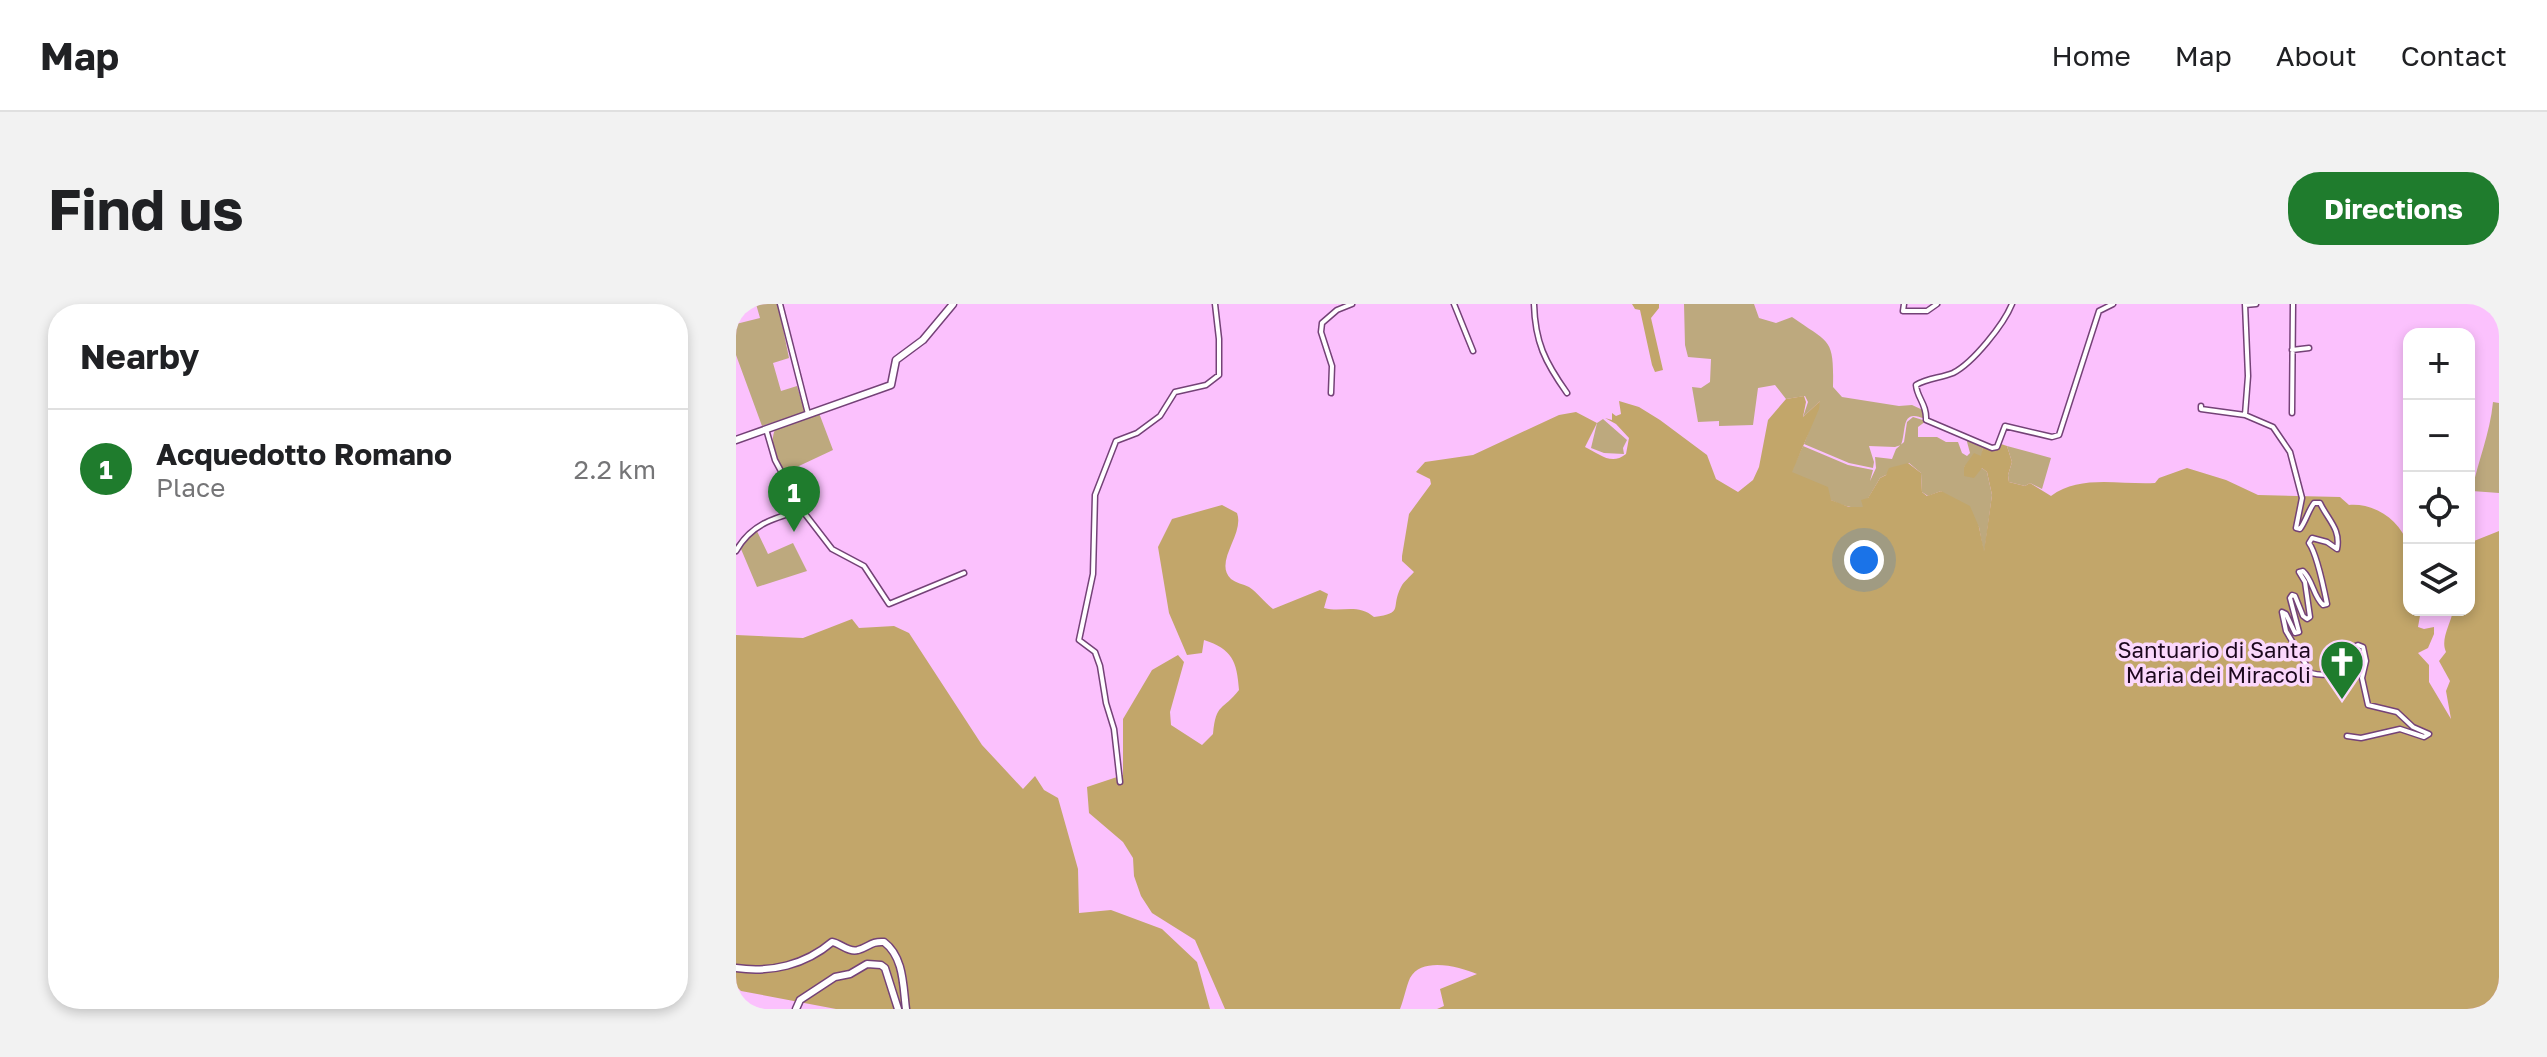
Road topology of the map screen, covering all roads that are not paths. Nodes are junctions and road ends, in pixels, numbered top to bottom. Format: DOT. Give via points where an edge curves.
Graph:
graph roads {
  1 [pos="780,304"];
  2 [pos="953,304"];
  3 [pos="1215,304"];
  4 [pos="1352,304"];
  5 [pos="1454,304"];
  6 [pos="1534,304"];
  7 [pos="1904,304"];
  8 [pos="1937,304"];
  9 [pos="2012,304"];
  10 [pos="2113,304"];
  11 [pos="2245,304"];
  12 [pos="2256,304"];
  13 [pos="2293,304"];
  14 [pos="2309,348"];
  15 [pos="2292,350"];
  16 [pos="1473,351"];
  17 [pos="1331,393"];
  18 [pos="1567,393"];
  19 [pos="2201,406"];
  20 [pos="2292,413"];
  21 [pos="808,415"];
  22 [pos="2245,415"];
  23 [pos="766,429"];
  24 [pos="736,440"];
  25 [pos="802,510"];
  26 [pos="737,548"];
  27 [pos="964,573"];
  28 [pos="2347,736"];
  29 [pos="1120,782"];
  30 [pos="736,968"];
  31 [pos="796,1009"];
  32 [pos="898,1009"];
  33 [pos="906,1009"];
  1 -- 21 [label="street"];
  2 -- 21 [label="main road" via="923,340 896,360 891,385"];
  3 -- 29 [label="street" via="1219,375 1206,385 1175,392 1160,416 1116,441 1095,495 1093,574 1079,640 1095,652 1100,666"];
  4 -- 17 [label="street" via="1322,323 1332,366"];
  5 -- 16 [label="street"];
  6 -- 18 [label="street" via="1538,344"];
  7 -- 8 [label="street" via="1903,311 1927,311"];
  9 -- 10 [label="street" via="2006,319 1963,366 1916,385 1926,420 1992,448 2005,426 2057,436 2099,311"];
  11 -- 12 [label="street"];
  11 -- 22 [label="street"];
  13 -- 15 [label="street"];
  14 -- 15 [label="street"];
  15 -- 20 [label="street"];
  19 -- 22 [label="street"];
  21 -- 23 [label="main road"];
  22 -- 28 [label="street" via="2273,427 2290,452 2302,498 2296,528 2314,503 2320,503 2334,522 2339,541 2337,549 2315,538 2309,543 2327,604 2319,602 2309,577 2299,572 2310,617 2303,616 2295,596 2290,598 2299,632 2286,614 2281,615 2295,648 2316,675 2343,672 2352,665 2353,647 2363,647 2368,705 2397,712 2429,734 2400,729"];
  23 -- 24 [label="main road"];
  23 -- 25 [label="street" via="775,460"];
  25 -- 26 [label="street" via="772,517 750,531"];
  25 -- 27 [label="street" via="832,549 864,566 889,604"];
  30 -- 33 [label="main road" via="755,971 789,965 832,942 850,950 884,942 900,965"];
  31 -- 32 [label="main road" via="800,1000 835,977 874,964 885,968"];
}
